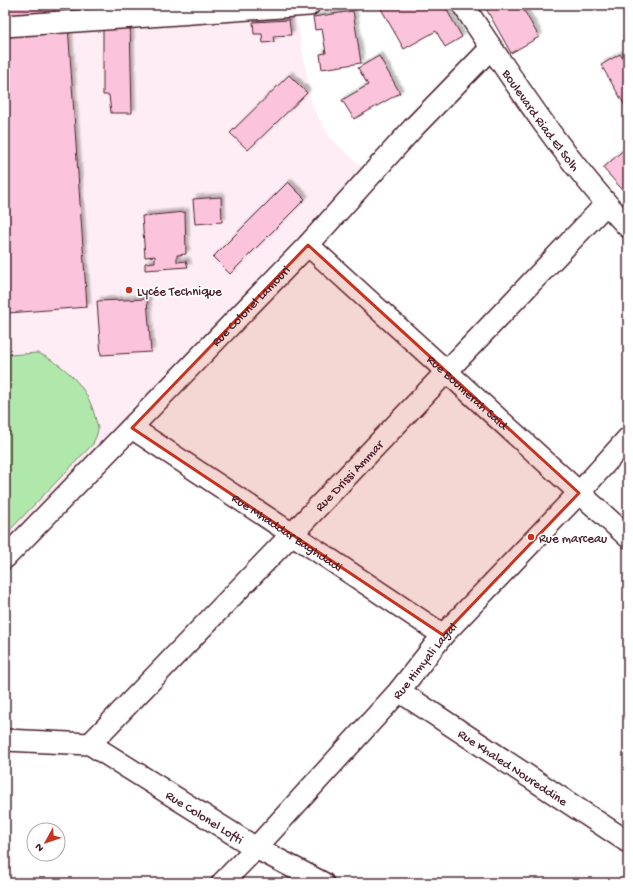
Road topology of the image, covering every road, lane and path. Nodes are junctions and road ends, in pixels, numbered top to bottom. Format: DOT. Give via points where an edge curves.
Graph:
graph roads {
  1 [pos="309,5"];
  2 [pos="463,5"];
  3 [pos="5,26"];
  4 [pos="491,48"];
  5 [pos="606,204"];
  6 [pos="628,227"];
  7 [pos="308,245"];
  8 [pos="446,371"];
  9 [pos="132,428"];
  10 [pos="628,438"];
  11 [pos="579,493"];
  12 [pos="292,534"];
  13 [pos="628,537"];
  14 [pos="5,558"];
  15 [pos="443,636"];
  16 [pos="399,691"];
  17 [pos="5,740"];
  18 [pos="90,744"];
  19 [pos="628,842"];
  20 [pos="256,848"];
  21 [pos="222,883"];
  22 [pos="323,883"];
  1 -- 3 [label="street"];
  2 -- 4 [label="street, Boulevard Riad El Solh"];
  4 -- 5 [label="street, Boulevard Riad El Solh" via="555,139"];
  4 -- 7 [label="street, Rue Colonel Lamouri" via="414,127"];
  5 -- 6 [label="street, Boulevard Riad El Solh"];
  5 -- 8 [label="street, Rue Drissi Ammar"];
  7 -- 8 [label="street, Rue Boumerah Saïd"];
  7 -- 9 [label="street, Rue Colonel Lamouri"];
  8 -- 11 [label="street, Rue Boumerah Saïd"];
  8 -- 12 [label="street, Rue Drissi Ammar"];
  9 -- 12 [label="street, Rue Mhaddar Baghdadi"];
  9 -- 14 [label="street, Rue Colonel Lamouri"];
  10 -- 11 [label="street, Rue Himyali Lagal"];
  11 -- 13 [label="street, Rue Boumerah Saïd"];
  11 -- 15 [label="street, Rue Himyali Lagal"];
  12 -- 15 [label="street, Rue Mhaddar Baghdadi"];
  12 -- 18 [label="street, Rue Drissi Ammar"];
  15 -- 16 [label="street, Rue Himyali Lagal"];
  16 -- 19 [label="street, Rue Khaled Noureddine"];
  16 -- 20 [label="street, Rue Himyali Lagal"];
  17 -- 18 [label="street"];
  18 -- 20 [label="street, Rue Colonel Lofti"];
  20 -- 21 [label="street, Rue Himyali Lagal"];
  20 -- 22 [label="street, Rue Colonel Lofti"];
}
